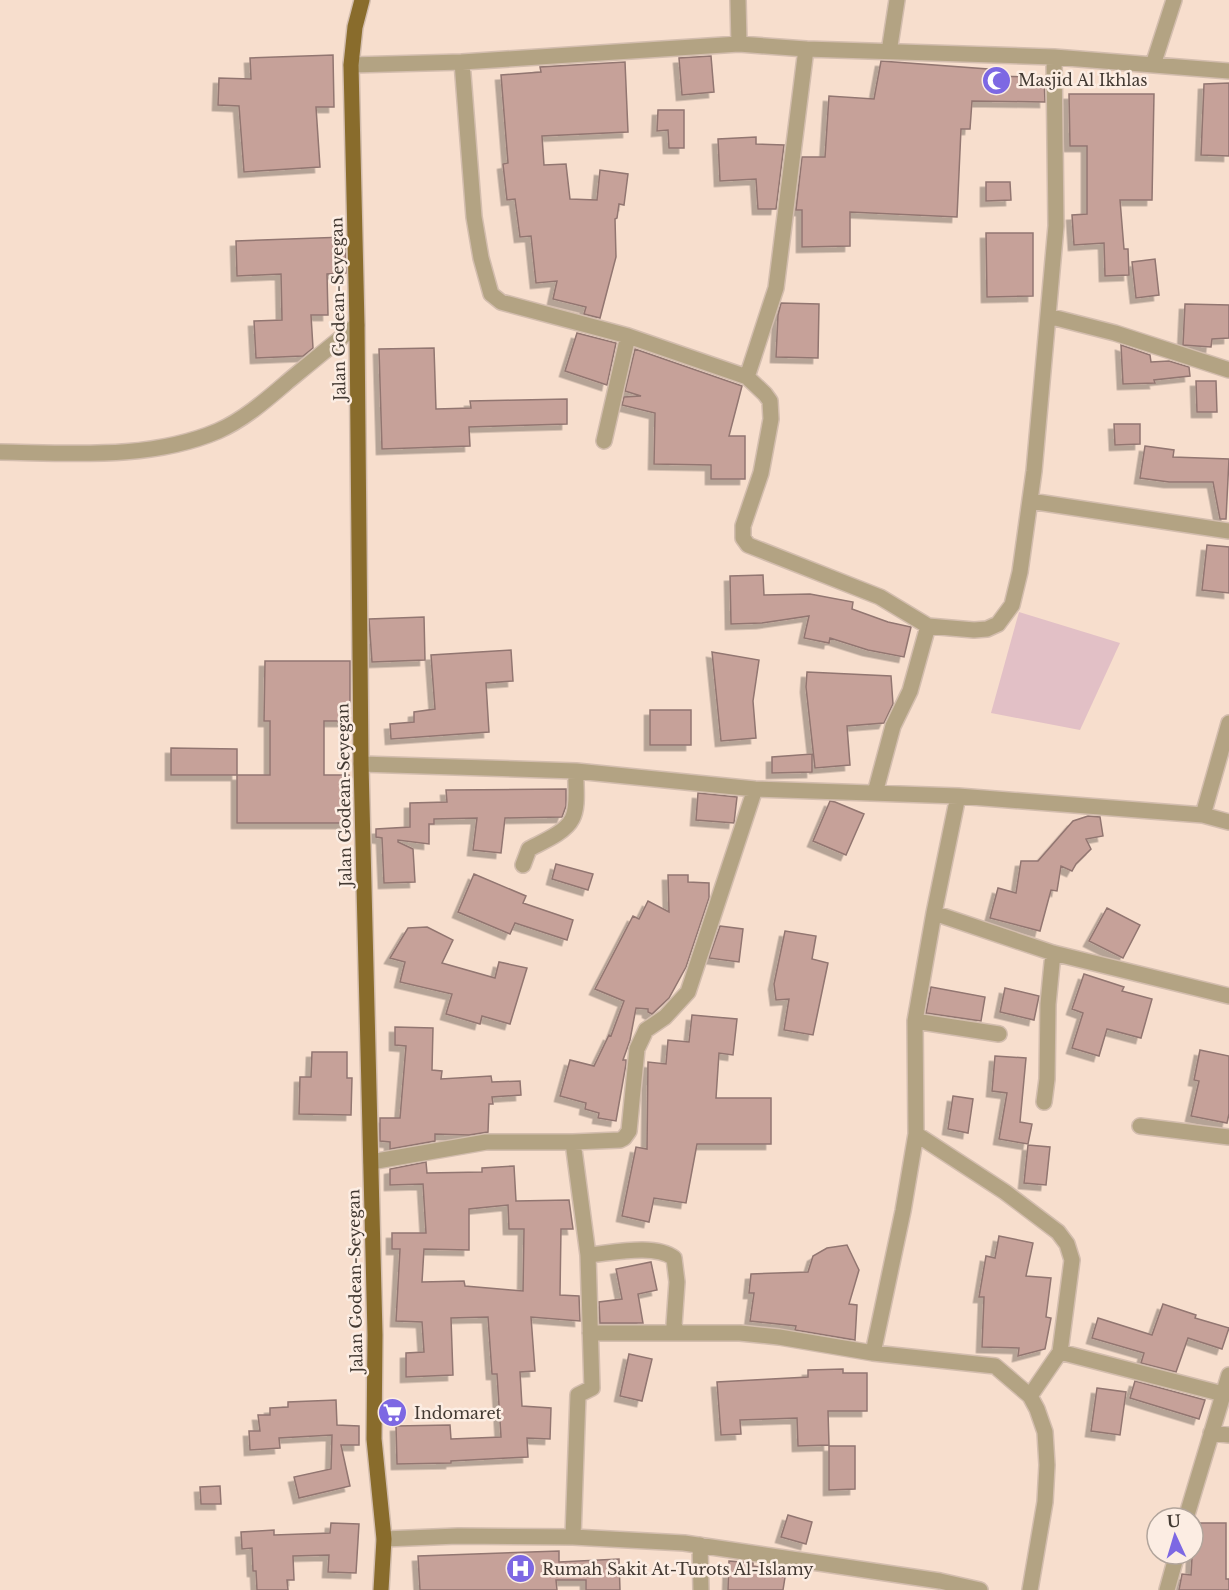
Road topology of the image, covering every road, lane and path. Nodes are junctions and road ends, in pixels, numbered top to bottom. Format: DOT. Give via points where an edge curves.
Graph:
graph roads {
  1 [pos="362,0"];
  2 [pos="738,0"];
  3 [pos="897,0"];
  4 [pos="1174,0"];
  5 [pos="739,44"];
  6 [pos="806,49"];
  7 [pos="889,52"];
  8 [pos="1053,57"];
  9 [pos="462,62"];
  10 [pos="351,65"];
  11 [pos="1154,65"];
  12 [pos="1229,71"];
  13 [pos="1048,316"];
  14 [pos="357,325"];
  15 [pos="627,336"];
  16 [pos="1229,370"];
  17 [pos="747,376"];
  18 [pos="604,441"];
  19 [pos="0,452"];
  20 [pos="1030,501"];
  21 [pos="1229,531"];
  22 [pos="927,626"];
  23 [pos="1229,723"];
  24 [pos="361,764"];
  25 [pos="576,771"];
  26 [pos="755,789"];
  27 [pos="875,793"];
  28 [pos="958,796"];
  29 [pos="1203,815"];
  30 [pos="1229,822"];
  31 [pos="524,865"];
  32 [pos="934,913"];
  33 [pos="1053,953"];
  34 [pos="1229,996"];
  35 [pos="915,1021"];
  36 [pos="999,1034"];
  37 [pos="1044,1102"];
  38 [pos="1140,1126"];
  39 [pos="916,1134"];
  40 [pos="1229,1137"];
  41 [pos="573,1142"];
  42 [pos="371,1162"];
  43 [pos="588,1255"];
  44 [pos="590,1333"];
  45 [pos="678,1333"];
  46 [pos="1060,1352"];
  47 [pos="873,1353"];
  48 [pos="1229,1375"];
  49 [pos="1223,1394"];
  50 [pos="1030,1396"];
  51 [pos="1211,1433"];
  52 [pos="1229,1434"];
  53 [pos="1190,1506"];
  54 [pos="573,1537"];
  55 [pos="384,1539"];
  56 [pos="700,1545"];
  57 [pos="1174,1566"];
  58 [pos="939,1586"];
  59 [pos="381,1590"];
  60 [pos="701,1590"];
  61 [pos="980,1590"];
  62 [pos="1030,1590"];
  63 [pos="1167,1590"];
  1 -- 10 [label="main road, Jalan Godean-Seyegan"];
  2 -- 5 [label="street"];
  3 -- 7 [label="street"];
  4 -- 11 [label="street"];
  5 -- 6 [label="street"];
  5 -- 9 [label="street"];
  6 -- 7 [label="street"];
  6 -- 17 [label="street" via="776,288"];
  7 -- 8 [label="street"];
  8 -- 11 [label="street"];
  8 -- 13 [label="street" via="1056,226"];
  9 -- 10 [label="street"];
  9 -- 15 [label="street" via="474,217 491,294 501,302"];
  10 -- 14 [label="main road, Jalan Godean-Seyegan"];
  11 -- 12 [label="street"];
  13 -- 16 [label="street"];
  13 -- 20 [label="street"];
  14 -- 19 [label="street" via="254,410 220,430 192,440 112,452"];
  14 -- 24 [label="main road, Jalan Godean-Seyegan"];
  15 -- 17 [label="street"];
  15 -- 18 [label="street"];
  17 -- 22 [label="street" via="768,397 772,412 761,473 743,526 745,541 880,597"];
  20 -- 21 [label="street"];
  20 -- 22 [label="street" via="1016,592 1005,616 987,629"];
  22 -- 27 [label="street" via="910,691 893,726"];
  23 -- 29 [label="street"];
  24 -- 25 [label="street"];
  24 -- 42 [label="main road, Jalan Godean-Seyegan"];
  25 -- 26 [label="street"];
  25 -- 31 [label="street" via="572,820 529,849"];
  26 -- 27 [label="street"];
  26 -- 41 [label="street" via="688,992 665,1017 646,1030 637,1049 629,1131 620,1140"];
  27 -- 28 [label="street"];
  28 -- 29 [label="street"];
  28 -- 32 [label="street"];
  29 -- 30 [label="street"];
  32 -- 33 [label="street"];
  32 -- 35 [label="street"];
  33 -- 34 [label="street"];
  33 -- 37 [label="street"];
  35 -- 36 [label="street"];
  35 -- 39 [label="street"];
  38 -- 40 [label="street"];
  39 -- 46 [label="street" via="1005,1192 1058,1232 1067,1244 1072,1260"];
  39 -- 47 [label="street"];
  41 -- 42 [label="street" via="486,1142"];
  41 -- 43 [label="street"];
  42 -- 55 [label="main road, Jalan Godean-Seyegan" via="374,1439"];
  43 -- 44 [label="street"];
  43 -- 45 [label="street" via="648,1250 674,1258 674,1325"];
  44 -- 45 [label="street"];
  44 -- 54 [label="street" via="592,1388 578,1395"];
  45 -- 47 [label="street" via="779,1337"];
  46 -- 49 [label="street"];
  46 -- 50 [label="street"];
  47 -- 50 [label="street" via="995,1366"];
  48 -- 49 [label="street"];
  49 -- 51 [label="street"];
  50 -- 62 [label="street" via="1045,1432 1047,1466 1041,1535"];
  51 -- 52 [label="street"];
  51 -- 53 [label="street"];
  54 -- 55 [label="street"];
  54 -- 56 [label="street"];
  55 -- 59 [label="main road, Jalan Godean-Seyegan"];
  56 -- 58 [label="street"];
  56 -- 60 [label="street"];
  57 -- 63 [label="street"];
  58 -- 61 [label="street"];
}
